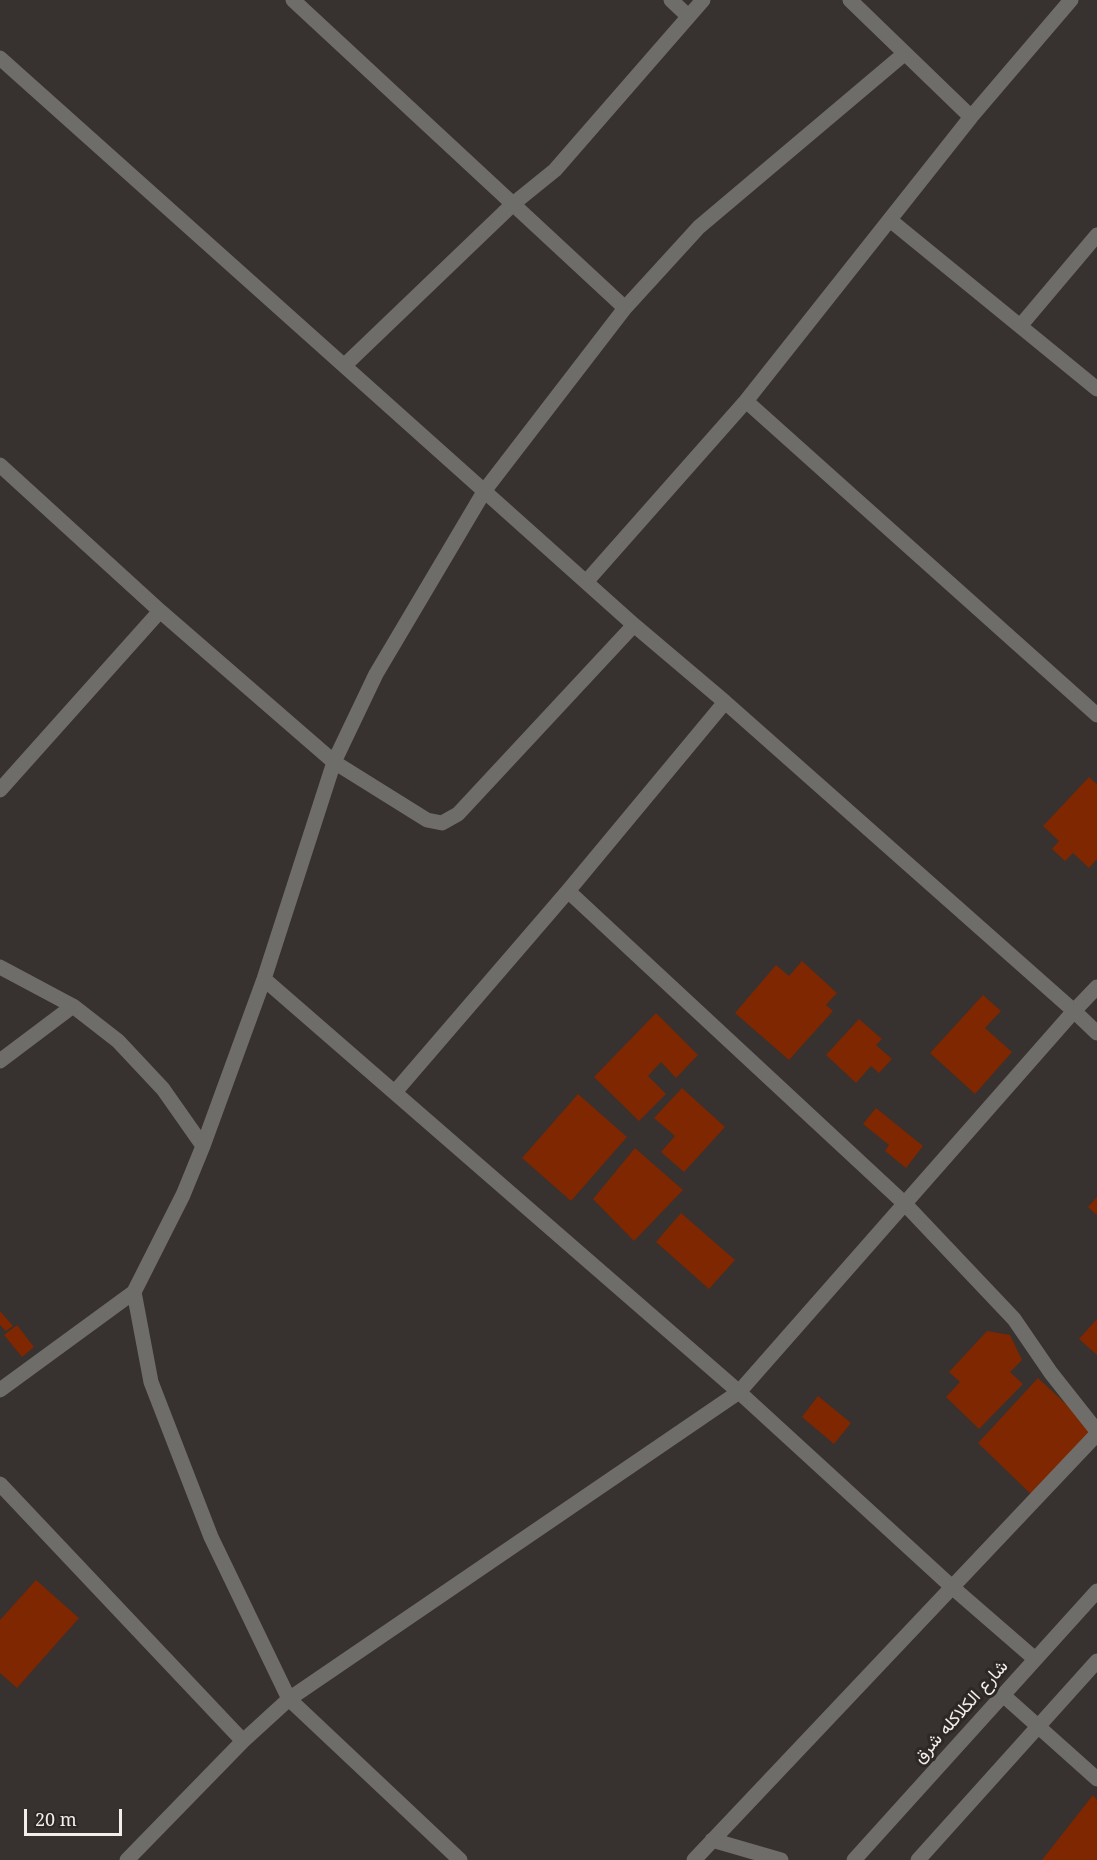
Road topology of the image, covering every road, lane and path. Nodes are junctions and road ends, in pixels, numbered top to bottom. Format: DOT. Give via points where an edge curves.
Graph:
graph roads {
  1 [pos="294,0"];
  2 [pos="671,0"];
  3 [pos="703,0"];
  4 [pos="850,0"];
  5 [pos="1071,0"];
  6 [pos="688,16"];
  7 [pos="904,54"];
  8 [pos="0,58"];
  9 [pos="971,117"];
  10 [pos="513,204"];
  11 [pos="891,220"];
  12 [pos="1097,235"];
  13 [pos="626,308"];
  14 [pos="1021,325"];
  15 [pos="345,365"];
  16 [pos="1097,389"];
  17 [pos="746,401"];
  18 [pos="0,465"];
  19 [pos="485,490"];
  20 [pos="586,582"];
  21 [pos="160,611"];
  22 [pos="634,625"];
  23 [pos="725,702"];
  24 [pos="1097,715"];
  25 [pos="334,762"];
  26 [pos="0,790"];
  27 [pos="568,891"];
  28 [pos="0,967"];
  29 [pos="264,979"];
  30 [pos="1097,987"];
  31 [pos="73,1006"];
  32 [pos="1074,1011"];
  33 [pos="1097,1034"];
  34 [pos="0,1061"];
  35 [pos="395,1092"];
  36 [pos="202,1146"];
  37 [pos="905,1204"];
  38 [pos="134,1292"];
  39 [pos="0,1390"];
  40 [pos="739,1392"];
  41 [pos="1097,1433"];
  42 [pos="0,1484"];
  43 [pos="952,1587"];
  44 [pos="1097,1591"];
  45 [pos="1035,1659"];
  46 [pos="1097,1661"];
  47 [pos="1003,1695"];
  48 [pos="290,1699"];
  49 [pos="1039,1726"];
  50 [pos="243,1741"];
  51 [pos="1097,1779"];
  52 [pos="712,1840"];
  53 [pos="128,1860"];
  54 [pos="460,1860"];
  55 [pos="694,1860"];
  56 [pos="781,1860"];
  57 [pos="854,1860"];
  58 [pos="918,1860"];
  1 -- 10 [label="street"];
  2 -- 6 [label="street"];
  3 -- 6 [label="street"];
  4 -- 7 [label="street"];
  5 -- 9 [label="street"];
  6 -- 10 [label="street" via="555,170"];
  7 -- 9 [label="street"];
  7 -- 13 [label="street" via="699,227"];
  8 -- 15 [label="street"];
  9 -- 11 [label="street"];
  10 -- 13 [label="street"];
  10 -- 15 [label="street"];
  11 -- 14 [label="street"];
  11 -- 17 [label="street"];
  12 -- 14 [label="street"];
  13 -- 19 [label="street"];
  14 -- 16 [label="street"];
  15 -- 19 [label="street"];
  17 -- 20 [label="street"];
  17 -- 24 [label="street"];
  18 -- 21 [label="street"];
  19 -- 20 [label="street"];
  19 -- 25 [label="street" via="376,674"];
  20 -- 22 [label="street"];
  21 -- 25 [label="street"];
  21 -- 26 [label="street"];
  22 -- 23 [label="street"];
  22 -- 25 [label="street" via="458,814 442,823 427,820"];
  23 -- 27 [label="street"];
  23 -- 32 [label="street"];
  25 -- 29 [label="street"];
  27 -- 35 [label="street"];
  27 -- 37 [label="street"];
  28 -- 31 [label="street"];
  29 -- 35 [label="street"];
  29 -- 36 [label="street"];
  30 -- 32 [label="street"];
  31 -- 34 [label="street"];
  31 -- 36 [label="street" via="118,1041 163,1089"];
  32 -- 33 [label="street"];
  32 -- 37 [label="street"];
  35 -- 40 [label="street"];
  36 -- 38 [label="street" via="183,1195"];
  37 -- 40 [label="street"];
  37 -- 41 [label="street" via="1014,1319"];
  38 -- 39 [label="street"];
  38 -- 48 [label="street" via="150,1382 211,1537"];
  40 -- 43 [label="street"];
  40 -- 48 [label="street"];
  41 -- 43 [label="street"];
  42 -- 50 [label="street"];
  43 -- 45 [label="street"];
  43 -- 52 [label="street"];
  44 -- 45 [label="street, شارع الكلاكله شرق"];
  45 -- 47 [label="street, شارع الكلاكله شرق"];
  46 -- 49 [label="street"];
  47 -- 49 [label="street"];
  47 -- 57 [label="street, شارع الكلاكله شرق"];
  48 -- 50 [label="street"];
  48 -- 54 [label="street"];
  49 -- 51 [label="street"];
  49 -- 58 [label="street"];
  50 -- 53 [label="street"];
  52 -- 55 [label="street"];
  52 -- 56 [label="street"];
}
